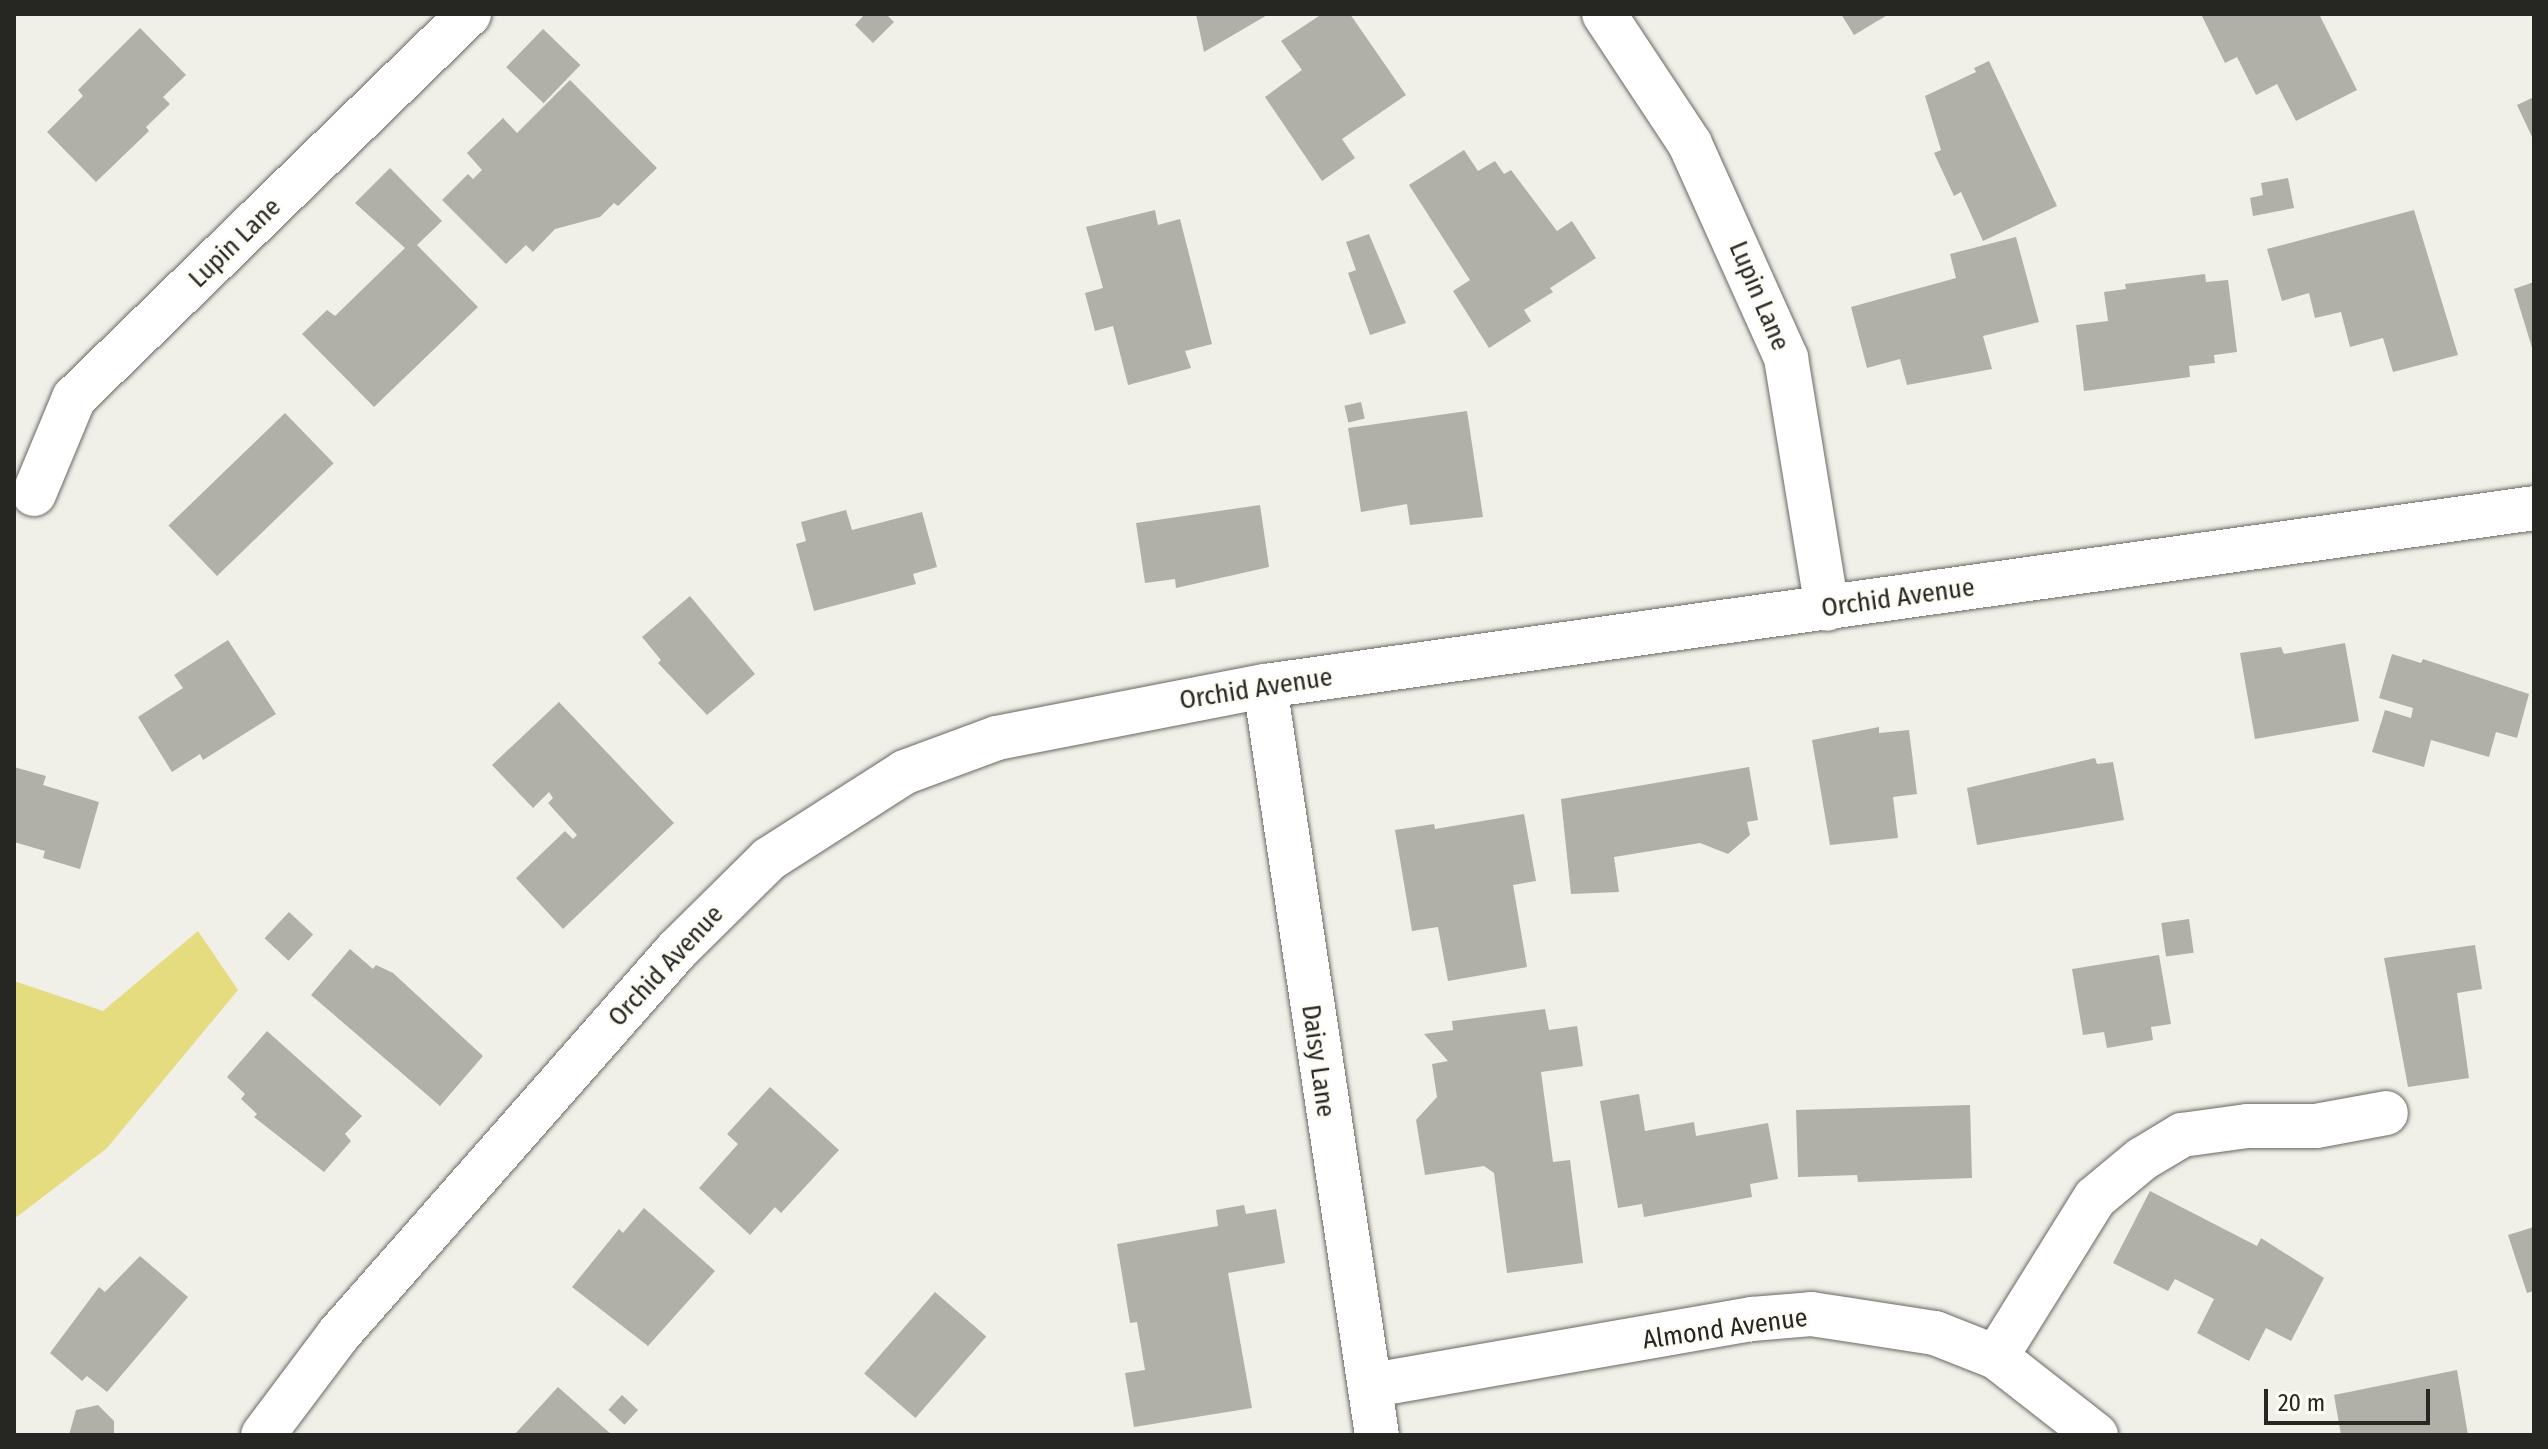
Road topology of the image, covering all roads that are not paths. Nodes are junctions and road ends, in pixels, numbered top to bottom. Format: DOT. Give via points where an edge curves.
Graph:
graph roads {
  1 [pos="469,14"];
  2 [pos="1604,14"];
  3 [pos="34,494"];
  4 [pos="2534,508"];
  5 [pos="1827,609"];
  6 [pos="1265,686"];
  7 [pos="2386,1113"];
  8 [pos="1996,1357"];
  9 [pos="1373,1385"];
  10 [pos="263,1435"];
  11 [pos="1377,1435"];
  12 [pos="2096,1435"];
  1 -- 3 [label="street, Lupin Lane" via="74,398"];
  2 -- 5 [label="street, Lupin Lane" via="1690,144 1786,358"];
  4 -- 5 [label="street, Orchid Avenue"];
  5 -- 6 [label="street, Orchid Avenue"];
  6 -- 9 [label="street, Daisy Lane" via="1325,1112"];
  6 -- 10 [label="street, Orchid Avenue" via="997,738 905,772 769,859 677,950 338,1335"];
  7 -- 8 [label="street" via="2316,1126 2247,1126 2182,1135 2142,1159 2095,1198"];
  8 -- 9 [label="street, Almond Avenue" via="1935,1333 1811,1314 1752,1319"];
  8 -- 12 [label="street, Almond Avenue"];
  9 -- 11 [label="street, Daisy Lane"];
}
